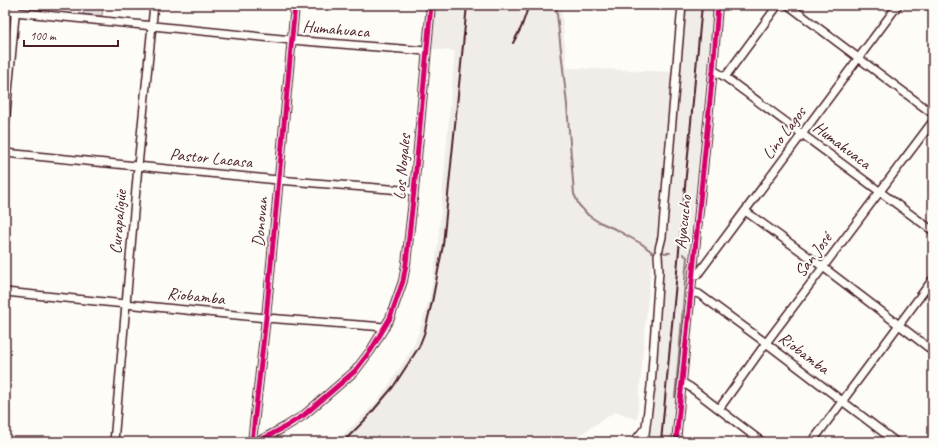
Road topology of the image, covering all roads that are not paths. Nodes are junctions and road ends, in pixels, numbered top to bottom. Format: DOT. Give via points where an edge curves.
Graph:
graph roads {
  1 [pos="154,5"];
  2 [pos="294,5"];
  3 [pos="431,5"];
  4 [pos="682,5"];
  5 [pos="718,5"];
  6 [pos="778,5"];
  7 [pos="788,5"];
  8 [pos="898,5"];
  9 [pos="16,8"];
  10 [pos="5,11"];
  11 [pos="152,26"];
  12 [pos="292,40"];
  13 [pos="426,51"];
  14 [pos="859,58"];
  15 [pos="713,70"];
  16 [pos="726,77"];
  17 [pos="933,114"];
  18 [pos="933,121"];
  19 [pos="5,125"];
  20 [pos="803,134"];
  21 [pos="5,153"];
  22 [pos="138,166"];
  23 [pos="278,180"];
  24 [pos="414,191"];
  25 [pos="880,192"];
  26 [pos="745,211"];
  27 [pos="933,231"];
  28 [pos="823,267"];
  29 [pos="692,277"];
  30 [pos="933,279"];
  31 [pos="5,292"];
  32 [pos="691,292"];
  33 [pos="126,304"];
  34 [pos="266,318"];
  35 [pos="898,325"];
  36 [pos="385,327"];
  37 [pos="766,343"];
  38 [pos="933,351"];
  39 [pos="682,383"];
  40 [pos="842,401"];
  41 [pos="719,409"];
  42 [pos="645,428"];
  43 [pos="933,439"];
  44 [pos="114,442"];
  45 [pos="252,442"];
  46 [pos="257,442"];
  47 [pos="634,442"];
  48 [pos="644,442"];
  49 [pos="676,442"];
  50 [pos="762,442"];
  51 [pos="812,442"];
  52 [pos="896,442"];
  53 [pos="931,442"];
  1 -- 11 [label="street, Curapaligüe"];
  2 -- 12 [label="street, Donovan"];
  3 -- 13 [label="street, Los Nogales"];
  4 -- 42 [label="street" via="662,237 658,252 651,386"];
  5 -- 15 [label="street, Ayacucho"];
  6 -- 16 [label="street"];
  7 -- 14 [label="street"];
  8 -- 14 [label="street, Lino Lagos"];
  9 -- 10 [label="street, Humahuaca"];
  9 -- 11 [label="street, Humahuaca"];
  9 -- 19 [label="street"];
  11 -- 12 [label="street, Humahuaca"];
  11 -- 22 [label="street, Curapaligüe"];
  12 -- 13 [label="street, Humahuaca"];
  12 -- 23 [label="street, Donovan"];
  13 -- 24 [label="street, Los Nogales"];
  14 -- 17 [label="street"];
  14 -- 20 [label="street, Lino Lagos"];
  15 -- 16 [label="street, Humahuaca"];
  15 -- 29 [label="street, Ayacucho"];
  16 -- 20 [label="street, Humahuaca"];
  18 -- 25 [label="street, San José"];
  20 -- 25 [label="street, Humahuaca"];
  20 -- 26 [label="street, Lino Lagos"];
  21 -- 22 [label="street, Pastor Lacasa"];
  22 -- 23 [label="street, Pastor Lacasa"];
  22 -- 33 [label="street, Curapaligüe"];
  23 -- 24 [label="street, Pastor Lacasa"];
  23 -- 34 [label="street, Donovan"];
  24 -- 36 [label="street, Los Nogales" via="403,281"];
  25 -- 27 [label="street, Humahuaca"];
  25 -- 28 [label="street, San José"];
  26 -- 28 [label="street"];
  26 -- 29 [label="street, Lino Lagos" via="698,274"];
  28 -- 35 [label="street"];
  28 -- 37 [label="street, San José"];
  29 -- 32 [label="street, Ayacucho"];
  30 -- 35 [label="street"];
  31 -- 33 [label="street, Riobamba"];
  32 -- 37 [label="street, Riobamba" via="699,294"];
  32 -- 39 [label="street, Ayacucho"];
  33 -- 34 [label="street, Riobamba"];
  33 -- 44 [label="street, Curapaligüe"];
  34 -- 36 [label="street, Riobamba"];
  34 -- 45 [label="street, Donovan"];
  35 -- 38 [label="street"];
  35 -- 40 [label="street"];
  36 -- 46 [label="street, Los Nogales" via="360,366 350,376 304,415"];
  37 -- 40 [label="street, Riobamba"];
  37 -- 41 [label="street, San José"];
  39 -- 41 [label="street"];
  39 -- 49 [label="street, Ayacucho"];
  40 -- 51 [label="street"];
  40 -- 52 [label="street, Riobamba"];
  41 -- 50 [label="street"];
  42 -- 47 [label="street"];
  42 -- 48 [label="street"];
  43 -- 53 [label="street"];
}
